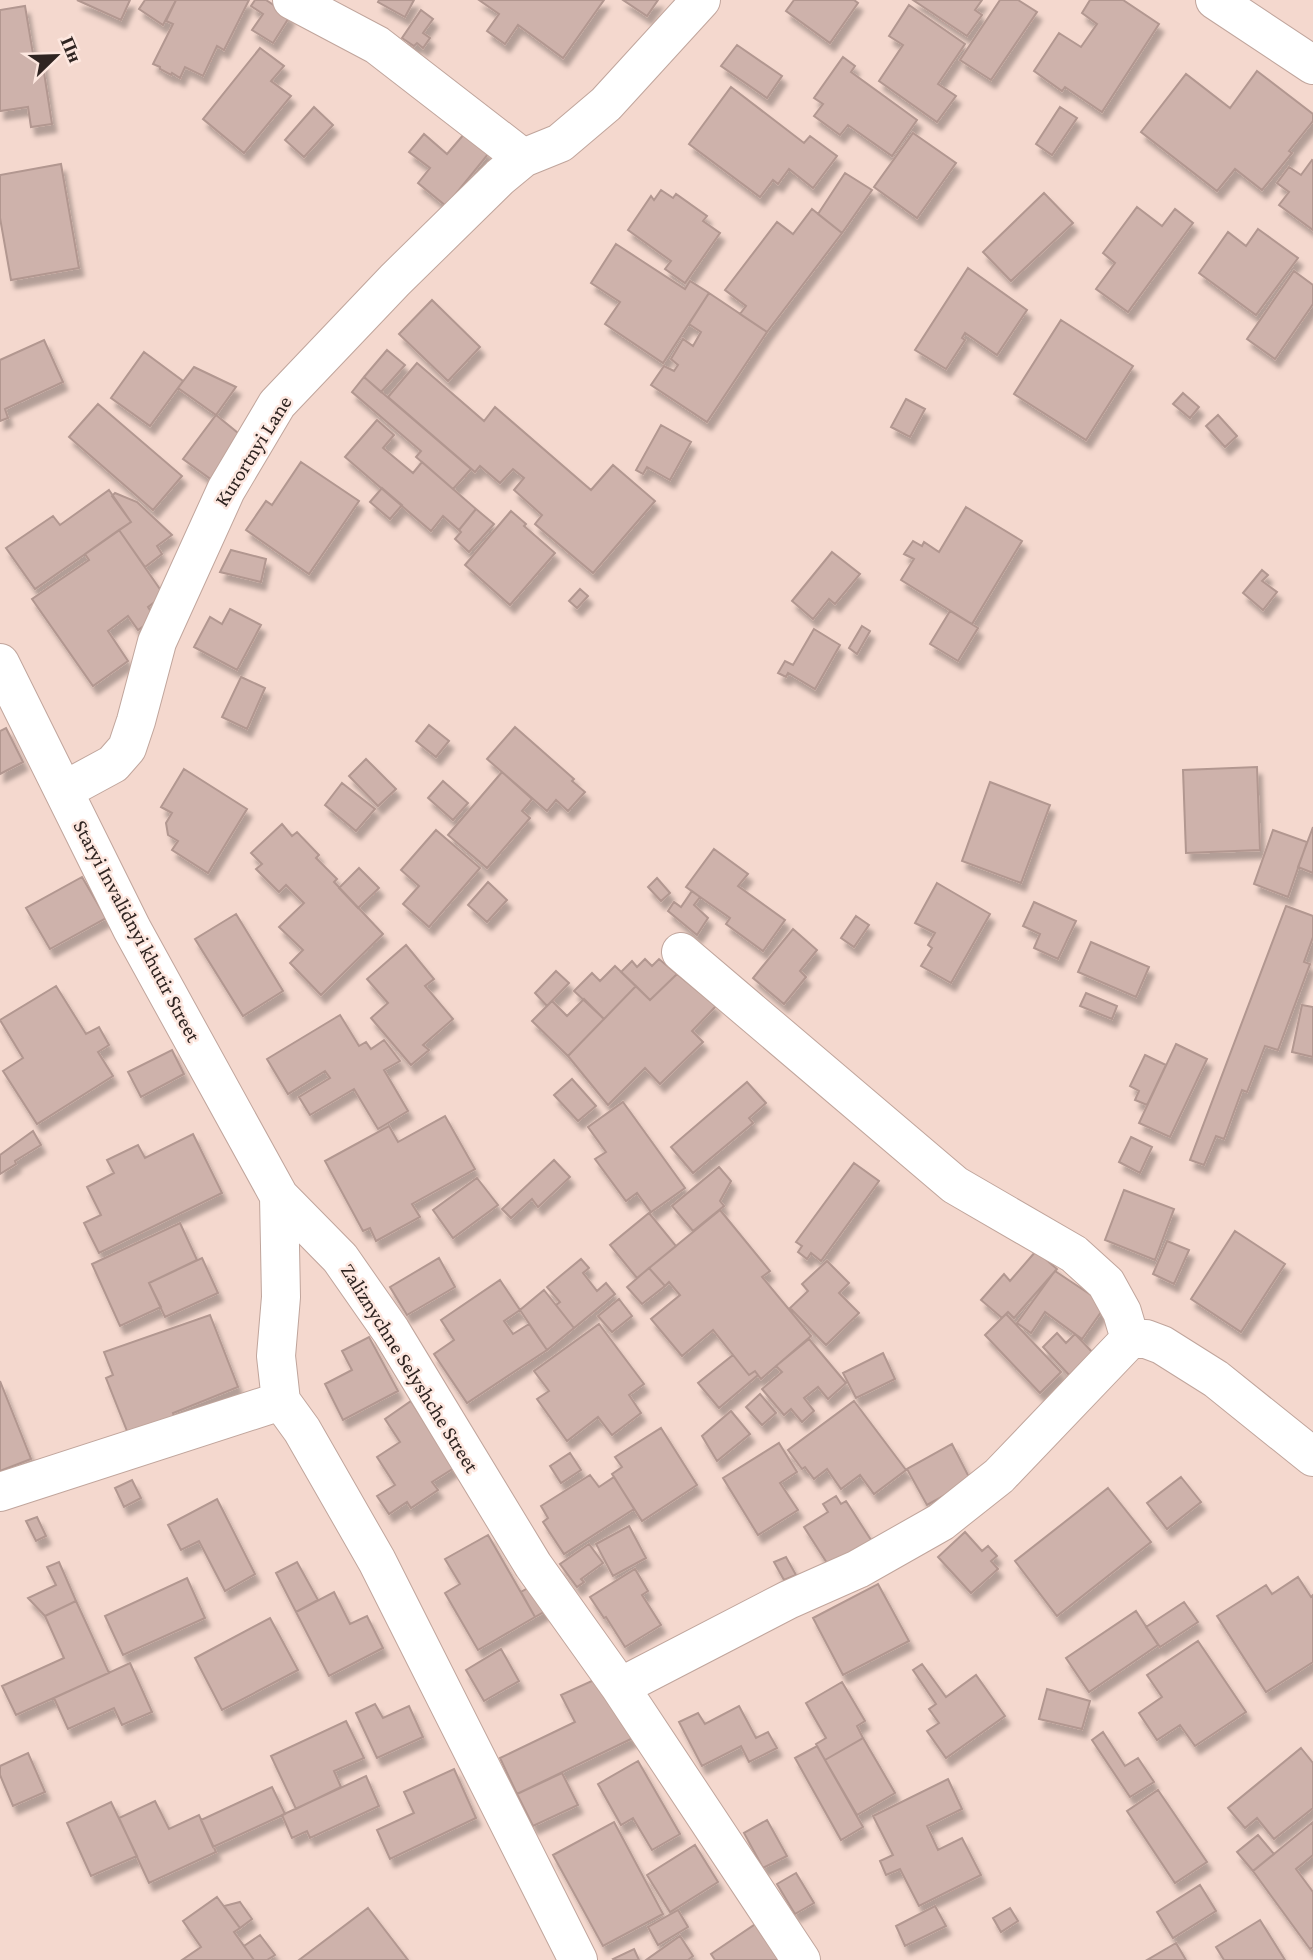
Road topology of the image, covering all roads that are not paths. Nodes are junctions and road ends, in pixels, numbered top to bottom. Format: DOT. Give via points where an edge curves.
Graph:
graph roads {
  1 [pos="292,0"];
  2 [pos="701,0"];
  3 [pos="1215,0"];
  4 [pos="1313,65"];
  5 [pos="523,159"];
  6 [pos="0,663"];
  7 [pos="65,790"];
  8 [pos="681,952"];
  9 [pos="279,1196"];
  10 [pos="1130,1339"];
  11 [pos="281,1401"];
  12 [pos="1313,1457"];
  13 [pos="0,1492"];
  14 [pos="620,1686"];
  15 [pos="578,1960"];
  16 [pos="801,1960"];
  1 -- 5 [label="street" via="377,45"];
  2 -- 5 [label="street, Kurortnyi Lane" via="606,104 560,143"];
  3 -- 4 [label="street"];
  5 -- 7 [label="street, Kurortnyi Lane" via="395,280 277,404 226,490 157,642 127,748 113,764"];
  6 -- 7 [label="street, Staryi Invalidnyi khutir Street"];
  7 -- 9 [label="street, Staryi Invalidnyi khutir Street" via="132,929"];
  8 -- 10 [label="street" via="955,1185 1074,1254 1106,1283"];
  9 -- 11 [label="street" via="281,1297 276,1356"];
  9 -- 14 [label="street, Zaliznychne Selyshche Street" via="340,1258 391,1331 533,1565"];
  10 -- 12 [label="street" via="1162,1345 1216,1379"];
  10 -- 14 [label="street" via="999,1476 941,1522 858,1569"];
  11 -- 13 [label="street"];
  11 -- 15 [label="street" via="377,1561"];
  14 -- 16 [label="street, Zaliznychne Selyshche Street"];
}
